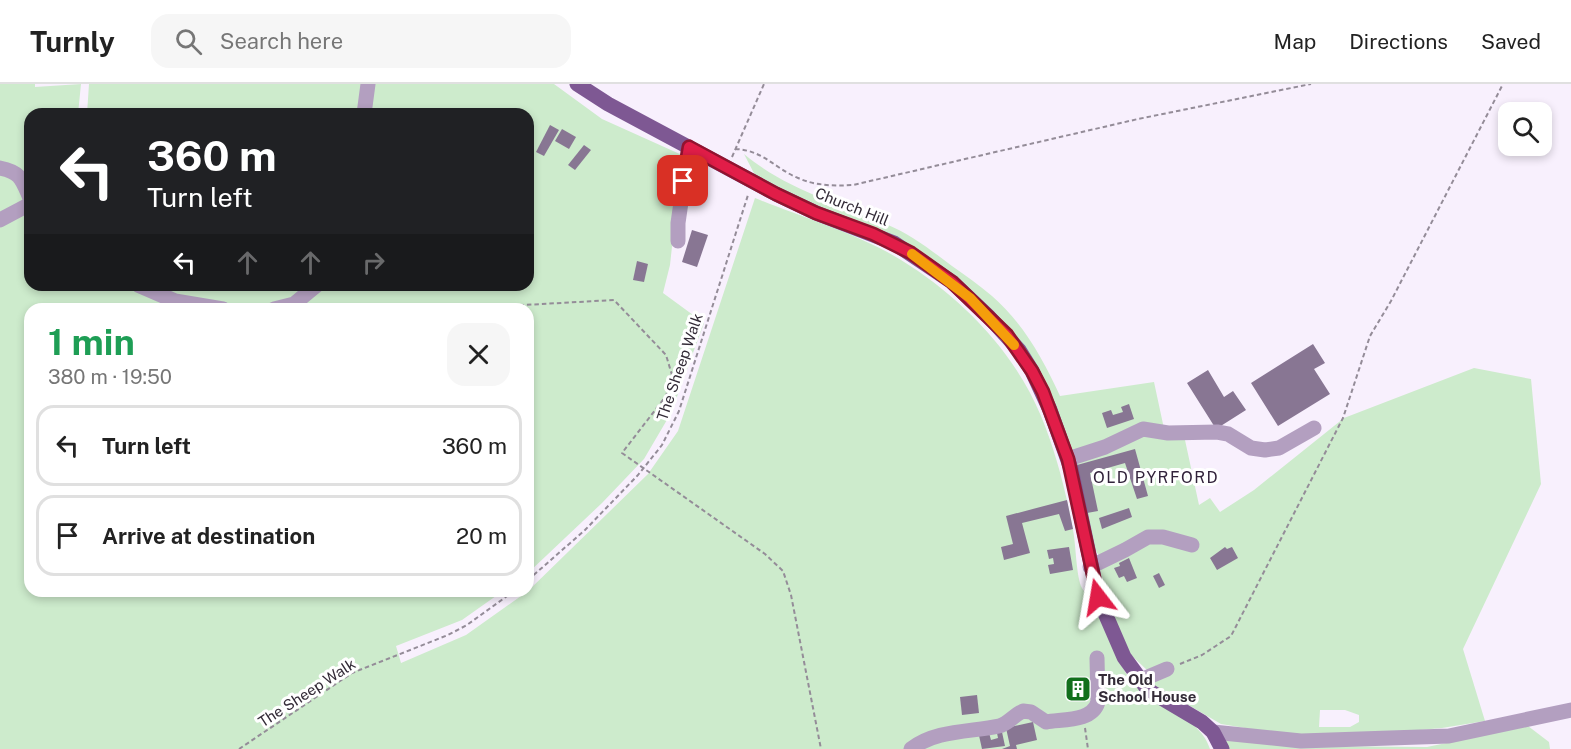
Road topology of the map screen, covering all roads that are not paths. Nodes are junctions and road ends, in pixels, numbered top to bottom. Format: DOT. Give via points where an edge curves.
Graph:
graph roads {
  1 [pos="368,84"];
  2 [pos="577,84"];
  3 [pos="365,108"];
  4 [pos="689,147"];
  5 [pos="0,168"];
  6 [pos="24,185"];
  7 [pos="24,207"];
  8 [pos="0,219"];
  9 [pos="678,241"];
  10 [pos="152,291"];
  11 [pos="310,291"];
  12 [pos="187,303"];
  13 [pos="295,303"];
  14 [pos="1314,428"];
  15 [pos="1068,459"];
  16 [pos="1192,545"];
  17 [pos="1090,567"];
  18 [pos="1097,658"];
  19 [pos="1167,669"];
  20 [pos="1141,680"];
  21 [pos="1571,711"];
  22 [pos="1213,732"];
  23 [pos="911,749"];
  24 [pos="1222,749"];
  1 -- 3 [label="street"];
  2 -- 4 [label="main road, Church Hill"];
  4 -- 9 [label="street"];
  4 -- 15 [label="main road, Church Hill" via="816,213 894,243 952,282 1007,335 1032,371"];
  5 -- 6 [label="street" via="14,171"];
  7 -- 8 [label="street"];
  10 -- 12 [label="street"];
  11 -- 13 [label="street"];
  14 -- 15 [label="street" via="1294,442 1265,450 1251,448 1217,432 1168,434 1143,429"];
  15 -- 17 [label="main road, Church Hill"];
  16 -- 17 [label="street" via="1148,537"];
  17 -- 20 [label="main road, Church Hill" via="1105,615 1124,657"];
  18 -- 23 [label="street" via="1098,702 1084,716 1046,722 1023,711 1001,725 926,740"];
  19 -- 20 [label="street"];
  20 -- 22 [label="main road, Church Hill" via="1148,690"];
  21 -- 22 [label="street" via="1449,736 1301,741"];
  22 -- 24 [label="main road"];
}
